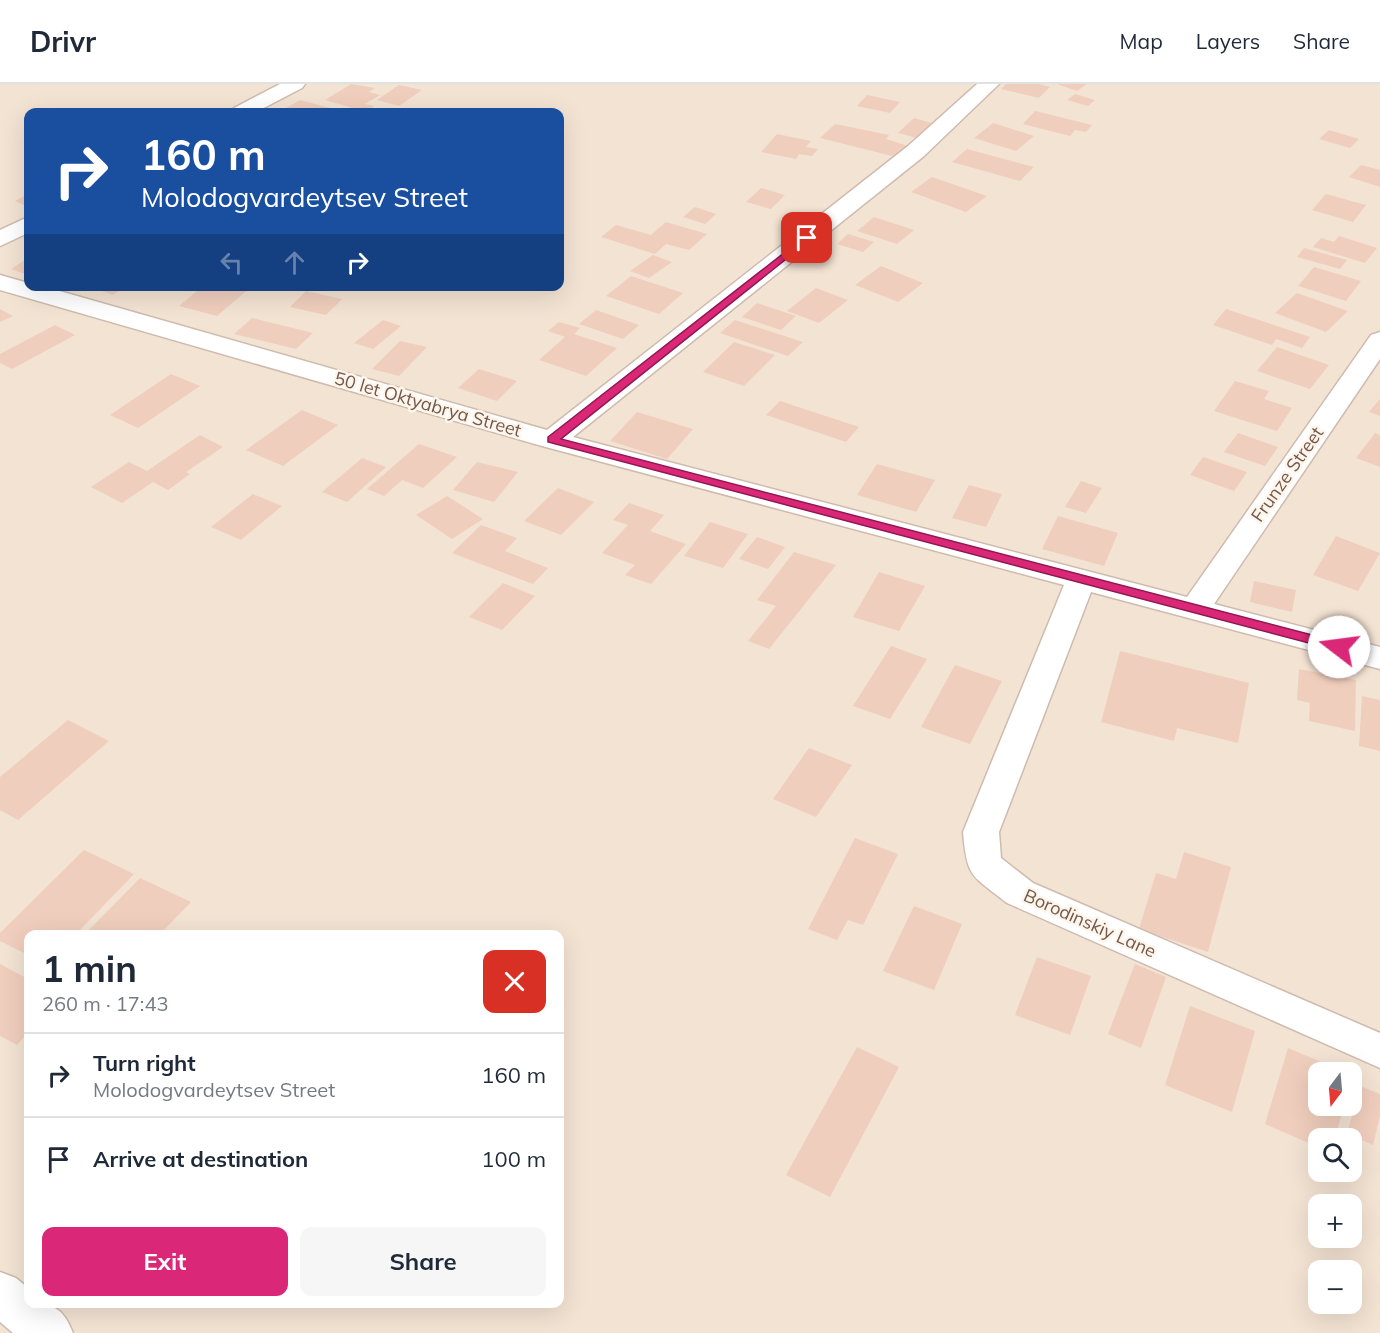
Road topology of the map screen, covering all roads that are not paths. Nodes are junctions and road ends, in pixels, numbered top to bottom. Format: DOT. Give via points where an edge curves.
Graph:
graph roads {
  1 [pos="295,84"];
  2 [pos="989,84"];
  3 [pos="249,108"];
  4 [pos="24,226"];
  5 [pos="0,239"];
  6 [pos="0,282"];
  7 [pos="24,289"];
  8 [pos="31,291"];
  9 [pos="1380,340"];
  10 [pos="552,440"];
  11 [pos="1081,580"];
  12 [pos="1194,609"];
  13 [pos="1380,658"];
  14 [pos="1380,1051"];
  15 [pos="0,1294"];
  16 [pos="50,1333"];
  1 -- 3 [label="street"];
  2 -- 10 [label="street" via="916,151"];
  4 -- 5 [label="street"];
  6 -- 7 [label="street, 50 let Oktyabrya Street"];
  8 -- 10 [label="street, 50 let Oktyabrya Street"];
  9 -- 12 [label="street, Frunze Street"];
  10 -- 11 [label="street, 50 let Oktyabrya Street"];
  11 -- 12 [label="street, 50 let Oktyabrya Street"];
  11 -- 14 [label="street, Borodinskiy Lane" via="981,832 984,864 1020,893"];
  12 -- 13 [label="street, 50 let Oktyabrya Street"];
  15 -- 16 [label="street"];
}
